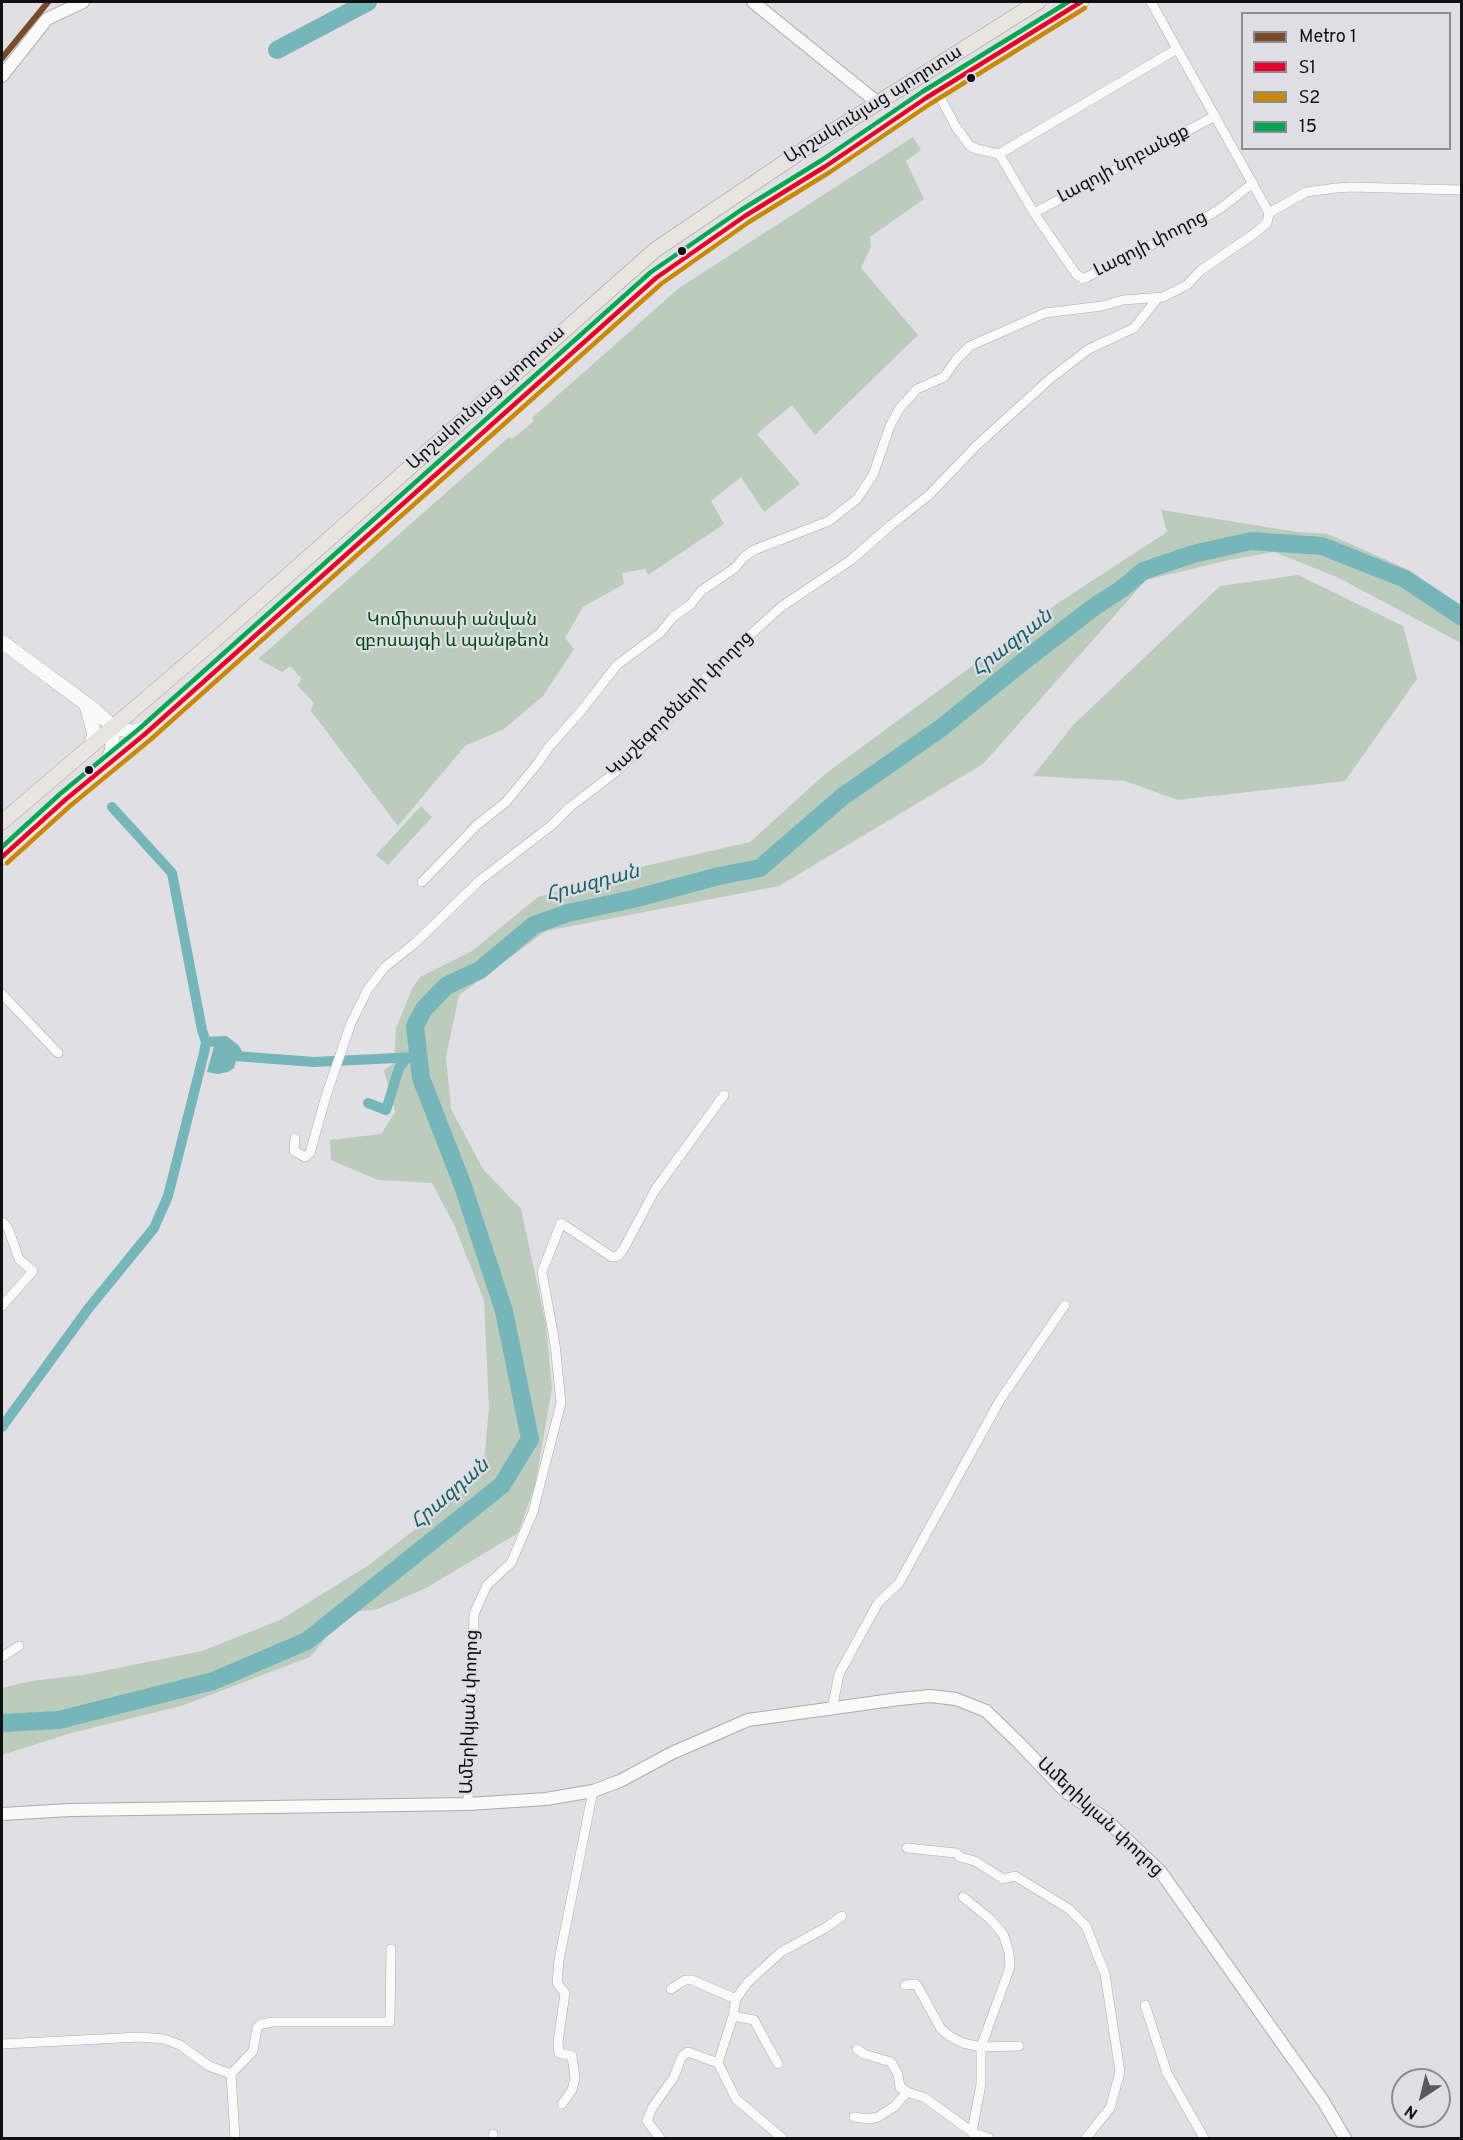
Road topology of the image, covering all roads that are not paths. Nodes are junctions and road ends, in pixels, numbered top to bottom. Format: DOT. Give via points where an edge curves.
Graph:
graph roads {
  1 [pos="83,2"];
  2 [pos="753,2"];
  3 [pos="1038,2"];
  4 [pos="1081,2"];
  5 [pos="1151,2"];
  6 [pos="1014,17"];
  7 [pos="1026,36"];
  8 [pos="976,41"];
  9 [pos="1177,49"];
  10 [pos="987,60"];
  11 [pos="2,76"];
  12 [pos="937,91"];
  13 [pos="878,102"];
  14 [pos="1215,116"];
  15 [pos="999,154"];
  16 [pos="1252,183"];
  17 [pos="1461,190"];
  18 [pos="1034,213"];
  19 [pos="1269,213"];
  20 [pos="1157,298"];
  21 [pos="2,642"];
  22 [pos="91,708"];
  23 [pos="151,726"];
  24 [pos="113,727"];
  25 [pos="92,746"];
  26 [pos="106,765"];
  27 [pos="2,822"];
  28 [pos="2,856"];
  29 [pos="422,882"];
  30 [pos="2,994"];
  31 [pos="58,1053"];
  32 [pos="724,1095"];
  33 [pos="295,1138"];
  34 [pos="2,1222"];
  35 [pos="1065,1305"];
  36 [pos="2,1306"];
  37 [pos="19,1646"];
  38 [pos="2,1657"];
  39 [pos="832,1709"];
  40 [pos="593,1791"];
  41 [pos="468,1804"];
  42 [pos="2,1814"];
  43 [pos="907,1848"];
  44 [pos="963,1897"];
  45 [pos="842,1916"];
  46 [pos="391,1949"];
  47 [pos="905,1985"];
  48 [pos="671,1989"];
  49 [pos="736,1999"];
  50 [pos="1145,2005"];
  51 [pos="733,2016"];
  52 [pos="2,2044"];
  53 [pos="1019,2046"];
  54 [pos="981,2048"];
  55 [pos="856,2049"];
  56 [pos="718,2063"];
  57 [pos="778,2064"];
  58 [pos="231,2074"];
  59 [pos="907,2092"];
  60 [pos="562,2104"];
  61 [pos="854,2118"];
  62 [pos="974,2135"];
  63 [pos="235,2139"];
  64 [pos="660,2139"];
  65 [pos="782,2139"];
  66 [pos="989,2139"];
  67 [pos="1086,2139"];
  68 [pos="1204,2139"];
  69 [pos="1346,2139"];
  1 -- 11 [label="street" via="47,19"];
  2 -- 13 [label="street"];
  3 -- 6 [label="main road, Արշակունյաց պողոտա"];
  4 -- 7 [label="main road, Արշակունյաց պողոտա"];
  5 -- 9 [label="street"];
  6 -- 7 [label="main road" via="1014,30"];
  6 -- 8 [label="main road, Արշակունյաց պողոտա"];
  7 -- 10 [label="main road, Արշակունյաց պողոտա"];
  8 -- 10 [label="main road" via="990,46"];
  8 -- 13 [label="main road, Արշակունյաց պողոտա"];
  9 -- 14 [label="street"];
  9 -- 15 [label="street"];
  10 -- 12 [label="main road, Արշակունյաց պողոտա"];
  12 -- 15 [label="street" via="970,146"];
  12 -- 23 [label="main road, Արշակունյաց պողոտա" via="656,278"];
  13 -- 24 [label="main road, Արշակունյաց պողոտա" via="655,250"];
  14 -- 16 [label="street"];
  14 -- 18 [label="street, Լազոյի նրբանցք"];
  15 -- 18 [label="street, Լազոյի փողոց"];
  16 -- 18 [label="street, Լազոյի փողոց" via="1203,219 1083,279"];
  16 -- 19 [label="street"];
  17 -- 19 [label="street" via="1336,188 1306,192"];
  19 -- 20 [label="street, Կաշեգործների փողոց" via="1267,223 1256,233 1200,271 1187,285"];
  20 -- 29 [label="street, Կաշեգործների փողոց" via="1045,313 970,346 944,377 916,389 899,410 873,475 857,499 829,521 754,550 701,591 660,633 624,658 506,802 477,825"];
  20 -- 33 [label="street, Կաշեգործների փողոց" via="1134,328 1089,350 1051,378 1015,408 929,495 851,560 781,607 717,665 617,771 479,881 386,967 368,989 351,1023 310,1153 305,1157 294,1151"];
  21 -- 22 [label="main road"];
  22 -- 24 [label="main road"];
  22 -- 25 [label="main road"];
  23 -- 24 [label="main road" via="133,732"];
  23 -- 26 [label="main road, Արշակունյաց պողոտա"];
  24 -- 25 [label="main road, Արշակունյաց պողոտա"];
  24 -- 26 [label="main road" via="112,750"];
  25 -- 27 [label="main road, Արշակունյաց պողոտա"];
  26 -- 28 [label="main road, Արշակունյաց պողոտա"];
  30 -- 31 [label="street"];
  32 -- 41 [label="street, Ամերիկյան փողոց" via="655,1190 618,1256 612,1257 561,1223 542,1272 561,1403 533,1512 511,1563 487,1585 474,1614"];
  34 -- 36 [label="street" via="19,1259 33,1270"];
  35 -- 39 [label="street" via="1000,1400 899,1583 878,1603 839,1674"];
  37 -- 38 [label="street"];
  39 -- 40 [label="street, Ամերիկյան փողոց" via="748,1720"];
  39 -- 69 [label="street, Ամերիկյան փողոց" via="930,1696 956,1699 986,1711 1066,1792 1103,1817 1160,1871"];
  40 -- 41 [label="street, Ամերիկյան փողոց" via="546,1799"];
  40 -- 60 [label="street" via="557,1983 565,1993 559,2053 572,2056 575,2078"];
  41 -- 42 [label="street, Ամերիկյան փողոց" via="81,1809"];
  43 -- 67 [label="street" via="956,1853 1003,1879 1015,1876 1069,1909 1086,1926 1105,1974 1120,2072 1110,2108"];
  44 -- 54 [label="street" via="1003,1934 1009,1952 1010,1967"];
  45 -- 49 [label="street" via="781,1952 756,1972"];
  46 -- 58 [label="street" via="390,2022 261,2024 253,2051"];
  47 -- 54 [label="street" via="915,1984 922,1991 941,2029 963,2043"];
  48 -- 49 [label="street" via="692,1980"];
  49 -- 51 [label="street"];
  50 -- 68 [label="street" via="1167,2073"];
  51 -- 56 [label="street"];
  51 -- 57 [label="street" via="754,2020"];
  52 -- 58 [label="street" via="164,2039 180,2045 209,2066"];
  53 -- 54 [label="street"];
  54 -- 62 [label="street"];
  55 -- 59 [label="street" via="891,2062 900,2087"];
  56 -- 64 [label="street" via="688,2052 682,2056 647,2121"];
  56 -- 65 [label="street" via="736,2098"];
  58 -- 63 [label="street"];
  59 -- 61 [label="street" via="879,2116 869,2120"];
  59 -- 62 [label="street" via="937,2105"];
  62 -- 66 [label="street"];
}
